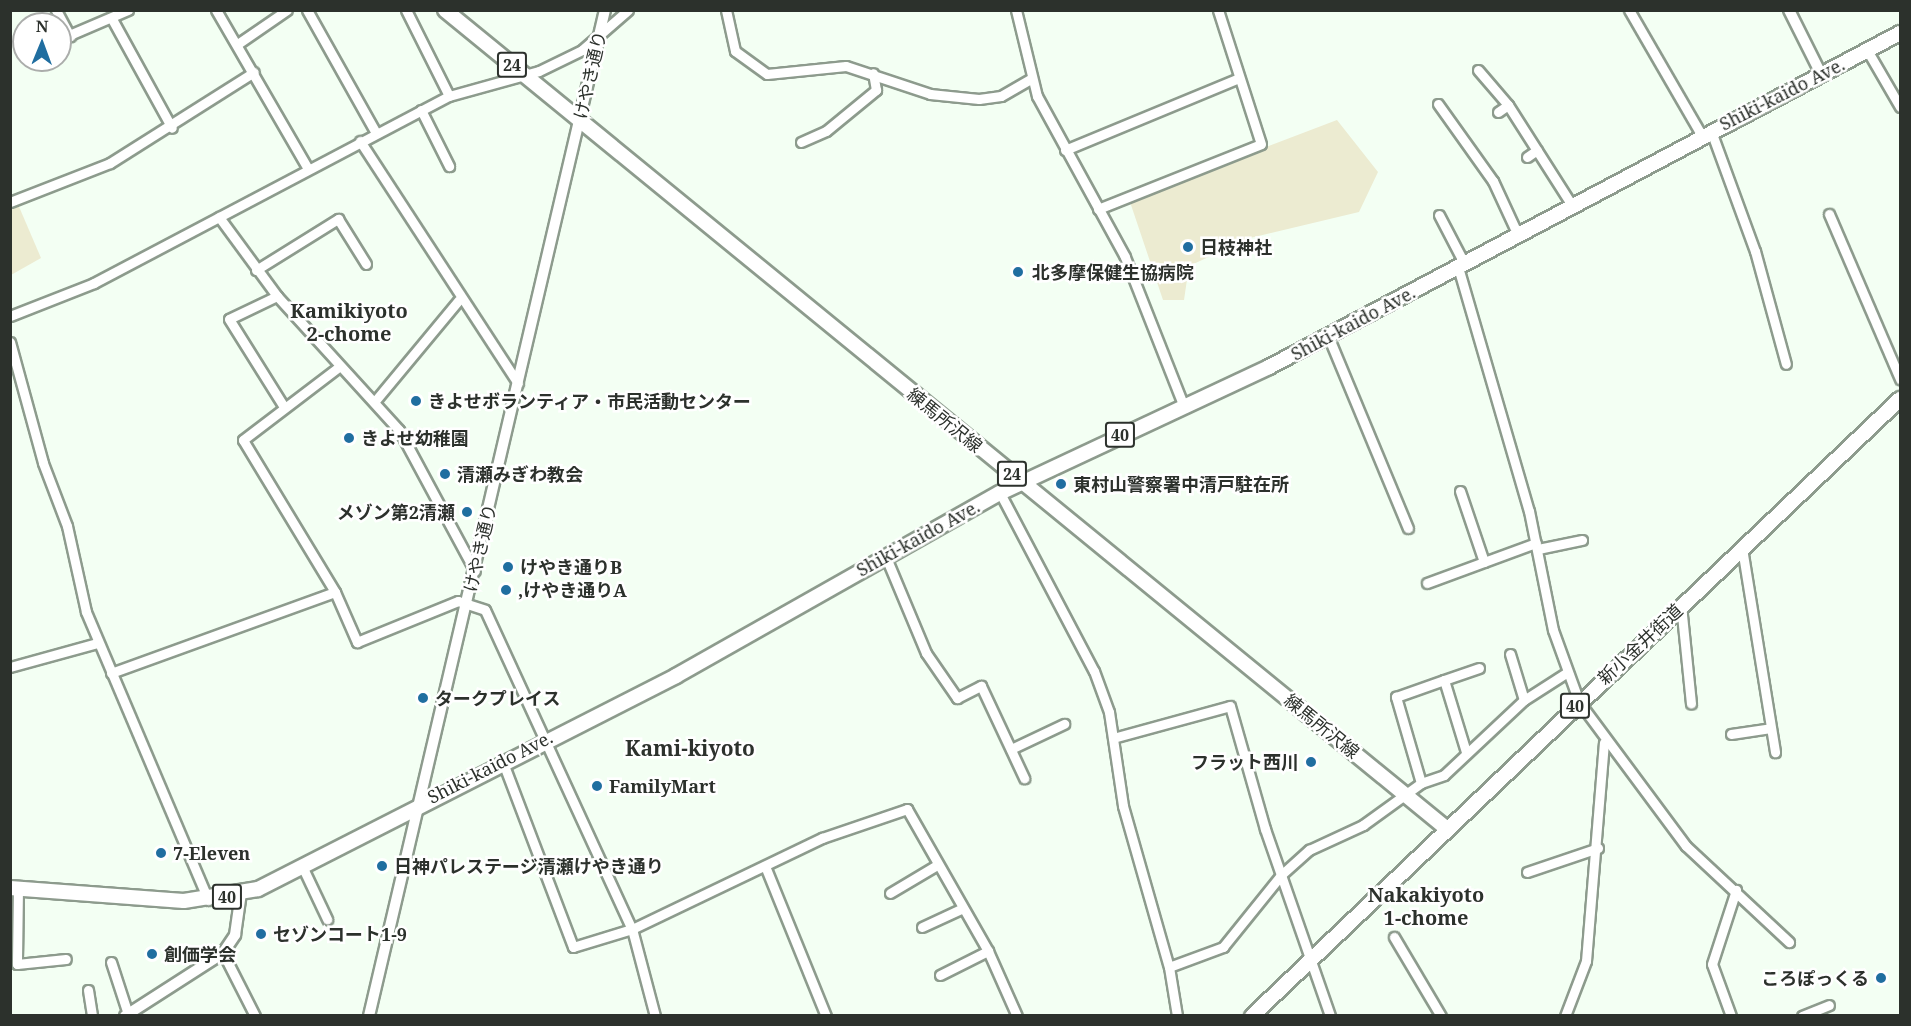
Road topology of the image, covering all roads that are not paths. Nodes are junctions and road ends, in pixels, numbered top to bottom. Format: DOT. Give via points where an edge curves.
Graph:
graph roads {
  1 [pos="128,10"];
  2 [pos="216,10"];
  3 [pos="287,10"];
  4 [pos="307,10"];
  5 [pos="406,10"];
  6 [pos="445,10"];
  7 [pos="605,10"];
  8 [pos="628,10"];
  9 [pos="1016,10"];
  10 [pos="1218,10"];
  11 [pos="1629,10"];
  12 [pos="1788,10"];
  13 [pos="728,11"];
  14 [pos="112,19"];
  15 [pos="1900,33"];
  16 [pos="72,35"];
  17 [pos="598,38"];
  18 [pos="239,43"];
  19 [pos="1867,50"];
  20 [pos="1478,70"];
  21 [pos="255,72"];
  22 [pos="873,73"];
  23 [pos="1821,74"];
  24 [pos="524,75"];
  25 [pos="1239,78"];
  26 [pos="1031,79"];
  27 [pos="449,96"];
  28 [pos="1438,104"];
  29 [pos="1508,105"];
  30 [pos="1900,107"];
  31 [pos="421,110"];
  32 [pos="1498,112"];
  33 [pos="579,120"];
  34 [pos="172,128"];
  35 [pos="376,133"];
  36 [pos="1707,133"];
  37 [pos="360,141"];
  38 [pos="801,142"];
  39 [pos="1065,150"];
  40 [pos="1538,150"];
  41 [pos="1527,157"];
  42 [pos="449,166"];
  43 [pos="308,169"];
  44 [pos="11,201"];
  45 [pos="1571,204"];
  46 [pos="1098,209"];
  47 [pos="1829,214"];
  48 [pos="1439,215"];
  49 [pos="219,217"];
  50 [pos="1518,233"];
  51 [pos="366,264"];
  52 [pos="1461,265"];
  53 [pos="256,270"];
  54 [pos="277,296"];
  55 [pos="459,300"];
  56 [pos="10,316"];
  57 [pos="1328,336"];
  58 [pos="10,342"];
  59 [pos="1786,364"];
  60 [pos="340,366"];
  61 [pos="1900,379"];
  62 [pos="518,383"];
  63 [pos="1900,399"];
  64 [pos="375,401"];
  65 [pos="284,407"];
  66 [pos="1184,407"];
  67 [pos="1022,482"];
  68 [pos="1460,491"];
  69 [pos="1000,493"];
  70 [pos="1408,528"];
  71 [pos="1582,540"];
  72 [pos="1537,546"];
  73 [pos="1742,548"];
  74 [pos="885,555"];
  75 [pos="1484,562"];
  76 [pos="475,571"];
  77 [pos="1427,583"];
  78 [pos="334,592"];
  79 [pos="467,602"];
  80 [pos="1680,605"];
  81 [pos="97,643"];
  82 [pos="1510,654"];
  83 [pos="10,667"];
  84 [pos="1479,668"];
  85 [pos="111,673"];
  86 [pos="1566,673"];
  87 [pos="1444,680"];
  88 [pos="1524,700"];
  89 [pos="1579,702"];
  90 [pos="1691,703"];
  91 [pos="1064,724"];
  92 [pos="1771,729"];
  93 [pos="1731,734"];
  94 [pos="1113,738"];
  95 [pos="545,739"];
  96 [pos="1604,743"];
  97 [pos="1011,749"];
  98 [pos="1466,752"];
  99 [pos="1775,752"];
  100 [pos="502,760"];
  101 [pos="1024,778"];
  102 [pos="1421,783"];
  103 [pos="1405,795"];
  104 [pos="422,802"];
  105 [pos="1446,828"];
  106 [pos="1598,848"];
  107 [pos="937,865"];
  108 [pos="302,866"];
  109 [pos="765,866"];
  110 [pos="1527,872"];
  111 [pos="1281,875"];
  112 [pos="14,888"];
  113 [pos="1736,890"];
  114 [pos="890,893"];
  115 [pos="241,894"];
  116 [pos="208,900"];
  117 [pos="963,908"];
  118 [pos="327,919"];
  119 [pos="922,927"];
  120 [pos="632,929"];
  121 [pos="1394,937"];
  122 [pos="1789,942"];
  123 [pos="988,951"];
  124 [pos="223,953"];
  125 [pos="1310,957"];
  126 [pos="66,959"];
  127 [pos="111,962"];
  128 [pos="1168,968"];
  129 [pos="940,975"];
  130 [pos="88,990"];
  131 [pos="1829,1005"];
  132 [pos="126,1015"];
  133 [pos="1176,1015"];
  134 [pos="1804,1015"];
  135 [pos="92,1016"];
  136 [pos="255,1016"];
  137 [pos="369,1016"];
  138 [pos="655,1016"];
  139 [pos="825,1016"];
  140 [pos="1017,1016"];
  141 [pos="1252,1016"];
  142 [pos="1330,1016"];
  143 [pos="1441,1016"];
  144 [pos="1565,1016"];
  145 [pos="1731,1016"];
  1 -- 14 [label="street"];
  2 -- 18 [label="street"];
  3 -- 18 [label="street"];
  4 -- 35 [label="street"];
  5 -- 27 [label="street"];
  6 -- 24 [label="main road, 練馬所沢線 / 24"];
  7 -- 17 [label="street, けやき通り"];
  8 -- 17 [label="street"];
  9 -- 26 [label="street"];
  10 -- 25 [label="street"];
  11 -- 36 [label="street"];
  12 -- 23 [label="street"];
  13 -- 22 [label="street" via="735,51 753,70 789,75 823,64"];
  14 -- 16 [label="street"];
  14 -- 34 [label="street"];
  15 -- 19 [label="main road, Shiki-kaido Ave. / 40"];
  17 -- 24 [label="street"];
  17 -- 33 [label="street, けやき通り"];
  18 -- 21 [label="street"];
  19 -- 23 [label="main road, Shiki-kaido Ave. / 40"];
  19 -- 30 [label="street"];
  20 -- 29 [label="street"];
  21 -- 34 [label="street"];
  21 -- 43 [label="street"];
  22 -- 26 [label="street" via="930,94 979,99 1001,96"];
  22 -- 38 [label="street" via="876,90 826,131"];
  23 -- 36 [label="main road, Shiki-kaido Ave. / 40"];
  24 -- 27 [label="street"];
  24 -- 33 [label="main road, 練馬所沢線 / 24"];
  25 -- 39 [label="street"];
  25 -- 46 [label="street" via="1261,144"];
  26 -- 39 [label="street"];
  27 -- 31 [label="street"];
  28 -- 50 [label="street" via="1493,181"];
  29 -- 32 [label="street"];
  29 -- 40 [label="street"];
  31 -- 35 [label="street"];
  31 -- 42 [label="street"];
  33 -- 62 [label="street, けやき通り"];
  33 -- 67 [label="main road, 練馬所沢線 / 24"];
  34 -- 44 [label="street" via="81,177"];
  35 -- 37 [label="street"];
  36 -- 45 [label="main road, Shiki-kaido Ave. / 40"];
  36 -- 59 [label="street" via="1755,251"];
  37 -- 43 [label="street"];
  37 -- 55 [label="street"];
  39 -- 46 [label="street"];
  40 -- 41 [label="street"];
  40 -- 45 [label="street"];
  43 -- 49 [label="street"];
  45 -- 50 [label="main road, Shiki-kaido Ave. / 40"];
  46 -- 66 [label="street" via="1125,257"];
  47 -- 61 [label="street"];
  48 -- 52 [label="street"];
  49 -- 53 [label="street"];
  49 -- 56 [label="street" via="49,304"];
  50 -- 52 [label="main road, Shiki-kaido Ave. / 40"];
  51 -- 53 [label="street" via="338,219"];
  52 -- 57 [label="main road, Shiki-kaido Ave. / 40"];
  52 -- 72 [label="street"];
  53 -- 54 [label="street"];
  54 -- 60 [label="street"];
  54 -- 65 [label="street" via="229,319"];
  55 -- 62 [label="street"];
  55 -- 64 [label="street"];
  57 -- 66 [label="main road, Shiki-kaido Ave. / 40"];
  57 -- 70 [label="street"];
  58 -- 81 [label="street"];
  60 -- 64 [label="street"];
  60 -- 65 [label="street"];
  62 -- 76 [label="street, けやき通り"];
  63 -- 73 [label="main road, 新小金井街道 / 40"];
  64 -- 76 [label="street" via="432,483"];
  65 -- 78 [label="street" via="243,440"];
  66 -- 67 [label="main road, Shiki-kaido Ave. / 40"];
  67 -- 69 [label="main road, Shiki-kaido Ave. / 40"];
  67 -- 103 [label="main road, 練馬所沢線 / 24"];
  68 -- 75 [label="street"];
  69 -- 74 [label="main road, Shiki-kaido Ave. / 40"];
  69 -- 94 [label="street" via="1094,671"];
  71 -- 72 [label="street"];
  72 -- 75 [label="street"];
  72 -- 86 [label="street"];
  73 -- 80 [label="main road, 新小金井街道 / 40"];
  73 -- 92 [label="street"];
  74 -- 95 [label="main road, Shiki-kaido Ave. / 40" via="711,656"];
  74 -- 97 [label="street" via="926,653 957,698 981,686"];
  75 -- 77 [label="street"];
  76 -- 79 [label="street, けやき通り"];
  78 -- 79 [label="street" via="357,642 448,603"];
  78 -- 85 [label="street"];
  79 -- 95 [label="street" via="485,610"];
  79 -- 104 [label="street, けやき通り"];
  80 -- 89 [label="main road, 新小金井街道 / 40"];
  80 -- 90 [label="street"];
  81 -- 83 [label="street"];
  81 -- 85 [label="street"];
  82 -- 88 [label="street"];
  84 -- 87 [label="street"];
  85 -- 116 [label="street"];
  86 -- 88 [label="street"];
  86 -- 89 [label="street"];
  87 -- 98 [label="street"];
  87 -- 102 [label="street" via="1396,697"];
  88 -- 98 [label="street"];
  89 -- 96 [label="street"];
  89 -- 105 [label="main road, 新小金井街道 / 40"];
  91 -- 97 [label="street"];
  92 -- 93 [label="street"];
  92 -- 99 [label="street"];
  94 -- 111 [label="street" via="1230,706"];
  94 -- 128 [label="street" via="1123,806"];
  95 -- 100 [label="main road, Shiki-kaido Ave. / 40"];
  95 -- 120 [label="street"];
  96 -- 106 [label="street"];
  96 -- 113 [label="street" via="1686,846"];
  97 -- 101 [label="street"];
  98 -- 102 [label="street" via="1444,775"];
  100 -- 104 [label="main road, Shiki-kaido Ave. / 40"];
  100 -- 120 [label="street" via="573,947"];
  102 -- 103 [label="street"];
  103 -- 105 [label="main road, 練馬所沢線 / 24"];
  103 -- 111 [label="street" via="1364,825 1309,850"];
  104 -- 108 [label="main road, Shiki-kaido Ave. / 40"];
  104 -- 137 [label="street, けやき通り"];
  105 -- 125 [label="main road, 新小金井街道 / 40"];
  106 -- 110 [label="street"];
  106 -- 144 [label="street" via="1586,961"];
  107 -- 109 [label="street" via="907,809 822,838"];
  107 -- 114 [label="street"];
  107 -- 117 [label="street"];
  108 -- 115 [label="main road, Shiki-kaido Ave. / 40"];
  108 -- 118 [label="street"];
  109 -- 120 [label="street"];
  109 -- 139 [label="street"];
  111 -- 125 [label="street"];
  111 -- 128 [label="street" via="1222,947"];
  112 -- 116 [label="main road, Shiki-kaido Ave. / 40"];
  112 -- 126 [label="street" via="17,964"];
  113 -- 122 [label="street"];
  113 -- 145 [label="street" via="1712,964"];
  115 -- 116 [label="main road, Shiki-kaido Ave. / 40"];
  115 -- 124 [label="street" via="235,935"];
  117 -- 119 [label="street"];
  117 -- 123 [label="street"];
  120 -- 138 [label="street"];
  121 -- 143 [label="street"];
  123 -- 129 [label="street"];
  123 -- 140 [label="street"];
  124 -- 132 [label="street"];
  124 -- 136 [label="street"];
  125 -- 141 [label="main road, 新小金井街道 / 40"];
  125 -- 142 [label="street"];
  127 -- 132 [label="street"];
  128 -- 133 [label="street"];
  130 -- 135 [label="street"];
  131 -- 134 [label="street"];
}
